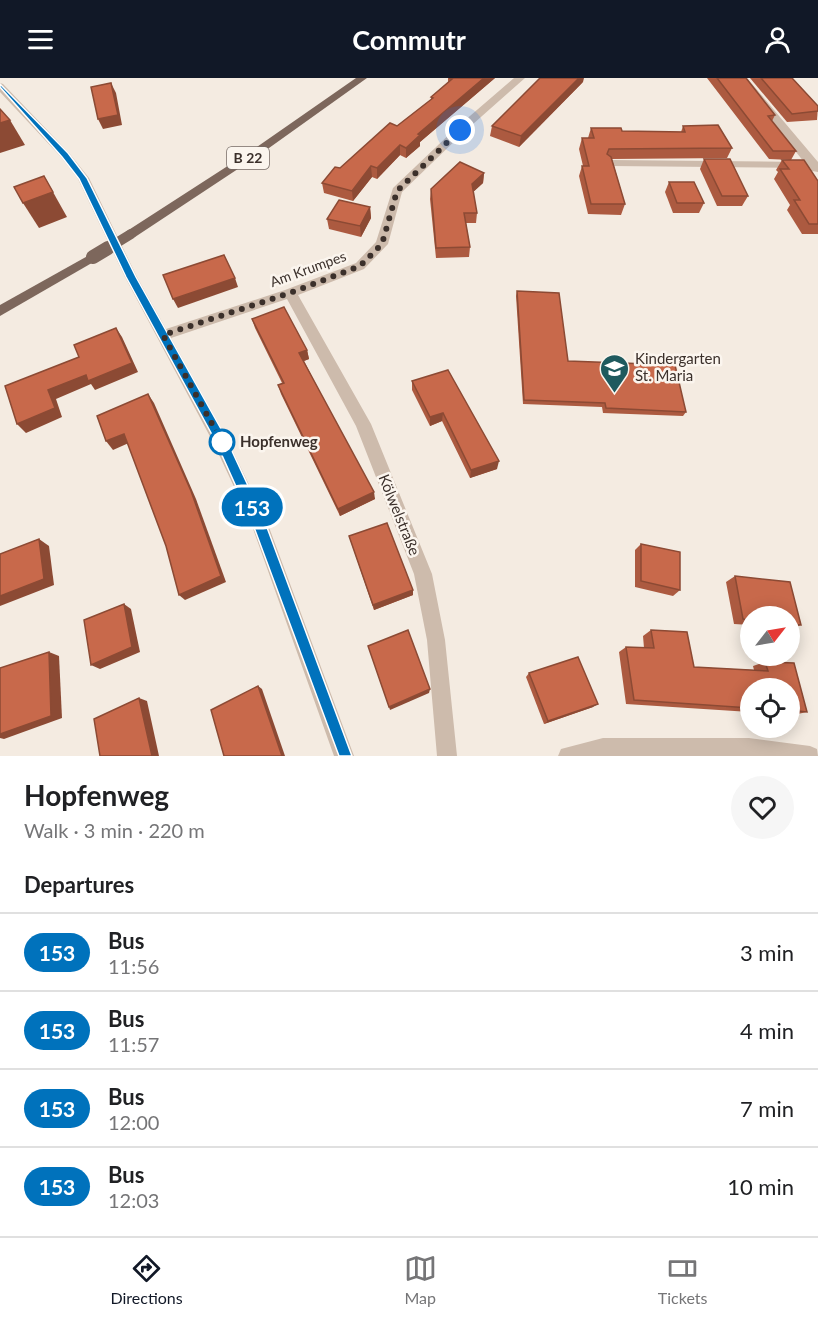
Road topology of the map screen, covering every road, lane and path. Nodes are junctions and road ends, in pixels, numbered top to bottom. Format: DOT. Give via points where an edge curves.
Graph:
graph roads {
  1 [pos="362,78"];
  2 [pos="520,78"];
  3 [pos="742,78"];
  4 [pos="0,86"];
  5 [pos="611,163"];
  6 [pos="817,167"];
  7 [pos="290,293"];
  8 [pos="0,311"];
  9 [pos="163,335"];
  10 [pos="344,756"];
  11 [pos="447,756"];
  12 [pos="568,756"];
  13 [pos="810,756"];
  1 -- 8 [label="main road, B 22, bridge" via="131,234"];
  2 -- 7 [label="street, Am Krumpes" via="397,191 382,244 360,266"];
  3 -- 6 [label="street"];
  4 -- 9 [label="street" via="83,178"];
  5 -- 6 [label="street"];
  7 -- 9 [label="street, Am Krumpes"];
  7 -- 11 [label="street, Kölwelstraße" via="363,424 423,574 436,640"];
  9 -- 10 [label="street" via="220,440 258,522"];
  12 -- 13 [label="street" via="603,748 737,748"];
}
